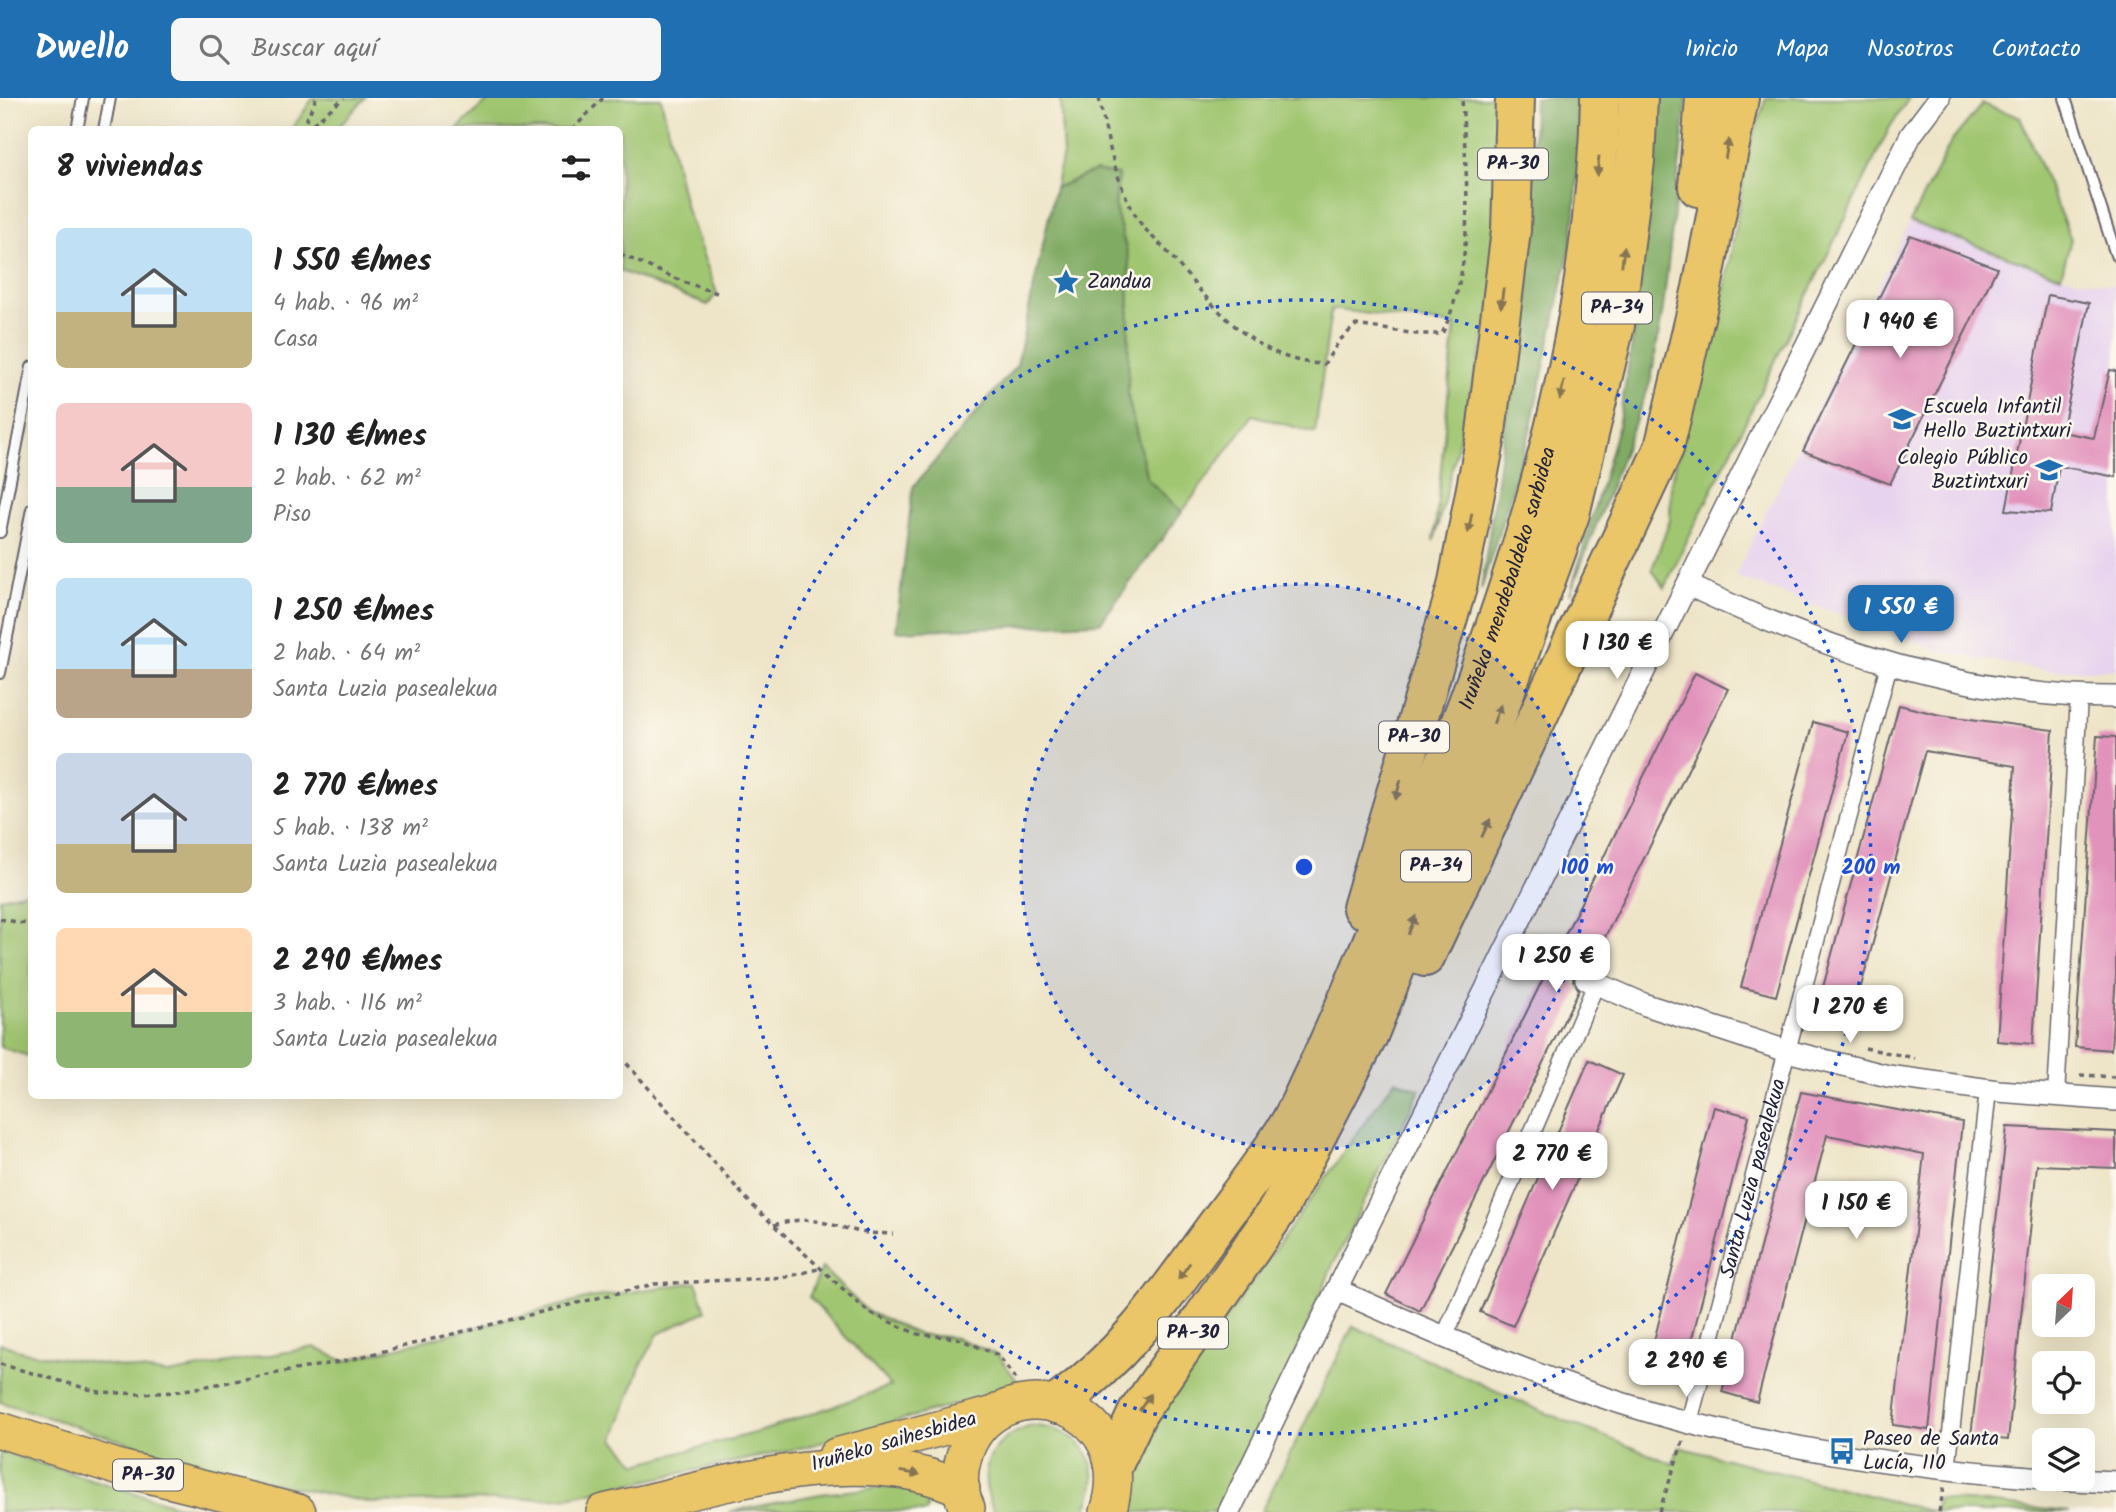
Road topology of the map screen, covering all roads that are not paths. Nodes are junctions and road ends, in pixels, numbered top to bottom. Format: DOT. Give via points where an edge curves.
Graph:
graph roads {
  1 [pos="83,98"];
  2 [pos="110,98"];
  3 [pos="1499,98"];
  4 [pos="1515,98"];
  5 [pos="1600,98"];
  6 [pos="1638,98"];
  7 [pos="1705,98"];
  8 [pos="1739,98"];
  9 [pos="1939,98"];
  10 [pos="2065,98"];
  11 [pos="78,126"];
  12 [pos="105,126"];
  13 [pos="1511,230"];
  14 [pos="2116,255"];
  15 [pos="28,388"];
  16 [pos="28,530"];
  17 [pos="0,532"];
  18 [pos="1688,585"];
  19 [pos="1578,632"];
  20 [pos="1889,664"];
  21 [pos="0,673"];
  22 [pos="2079,697"];
  23 [pos="2116,697"];
  24 [pos="1510,943"];
  25 [pos="1549,961"];
  26 [pos="1591,981"];
  27 [pos="1787,1051"];
  28 [pos="2056,1085"];
  29 [pos="1988,1090"];
  30 [pos="2116,1100"];
  31 [pos="1279,1208"];
  32 [pos="1224,1215"];
  33 [pos="1337,1290"];
  34 [pos="1444,1338"];
  35 [pos="1045,1403"];
  36 [pos="994,1415"];
  37 [pos="1689,1422"];
  38 [pos="0,1430"];
  39 [pos="1947,1470"];
  40 [pos="794,1471"];
  41 [pos="2032,1477"];
  42 [pos="2095,1481"];
  43 [pos="2116,1482"];
  44 [pos="1116,1495"];
  45 [pos="965,1501"];
  46 [pos="298,1512"];
  47 [pos="604,1512"];
  48 [pos="1229,1512"];
  1 -- 11 [label="lane"];
  2 -- 12 [label="lane"];
  3 -- 13 [label="highway"];
  4 -- 13 [label="highway, PA-30"];
  5 -- 32 [label="highway, Iruñeko mendebaldeko sarbidea / PA-34, one-way" via="1599,158 1579,316 1535,506 1480,669 1344,1011 1289,1124"];
  31 -- 6 [label="highway, Iruñeko mendebaldeko sarbidea / PA-34, one-way" via="1368,1037 1497,714 1570,514 1615,326"];
  7 -- 19 [label="highway, PA-30" via="1692,269 1675,372"];
  19 -- 8 [label="highway, PA-30, one-way" via="1664,447 1702,288"];
  9 -- 18 [label="street" via="1911,135"];
  10 -- 14 [label="lane"];
  13 -- 32 [label="highway, PA-30, one-way" via="1485,441 1457,587 1368,890 1324,1018"];
  15 -- 17 [label="lane"];
  16 -- 21 [label="lane"];
  18 -- 20 [label="street" via="1796,633"];
  18 -- 24 [label="street"];
  31 -- 19 [label="highway, PA-30, one-way" via="1324,1161 1376,1064"];
  20 -- 22 [label="street" via="1987,688"];
  20 -- 27 [label="street, Santa Luzia pasealekua"];
  22 -- 23 [label="street"];
  22 -- 28 [label="street"];
  24 -- 25 [label="street"];
  24 -- 33 [label="street"];
  26 -- 27 [label="street" via="1646,1005"];
  26 -- 34 [label="street"];
  27 -- 29 [label="street" via="1888,1076"];
  27 -- 37 [label="street, Santa Luzia pasealekua"];
  28 -- 29 [label="street"];
  28 -- 30 [label="street"];
  29 -- 39 [label="street"];
  44 -- 31 [label="highway, PA-30, one-way" via="1138,1412"];
  32 -- 35 [label="highway, PA-30, one-way" via="1152,1315 1097,1375"];
  33 -- 34 [label="street"];
  33 -- 48 [label="street"];
  34 -- 37 [label="street" via="1593,1394"];
  35 -- 36 [label="highway, PA-30" via="1014,1405"];
  35 -- 44 [label="highway, PA-30" via="1077,1412 1094,1425 1107,1443"];
  36 -- 40 [label="highway, Iruñeko saihesbidea / PA-30" via="888,1441"];
  36 -- 45 [label="highway, PA-30" via="978,1429 961,1465"];
  37 -- 39 [label="street" via="1792,1446"];
  38 -- 46 [label="highway, PA-30" via="133,1471"];
  39 -- 41 [label="street"];
  40 -- 45 [label="highway, Iruñeko saihesbidea / PA-30, one-way" via="868,1465 936,1477"];
  40 -- 47 [label="highway, Iruñeko saihesbidea / PA-30"];
  42 -- 43 [label="street"];
}
